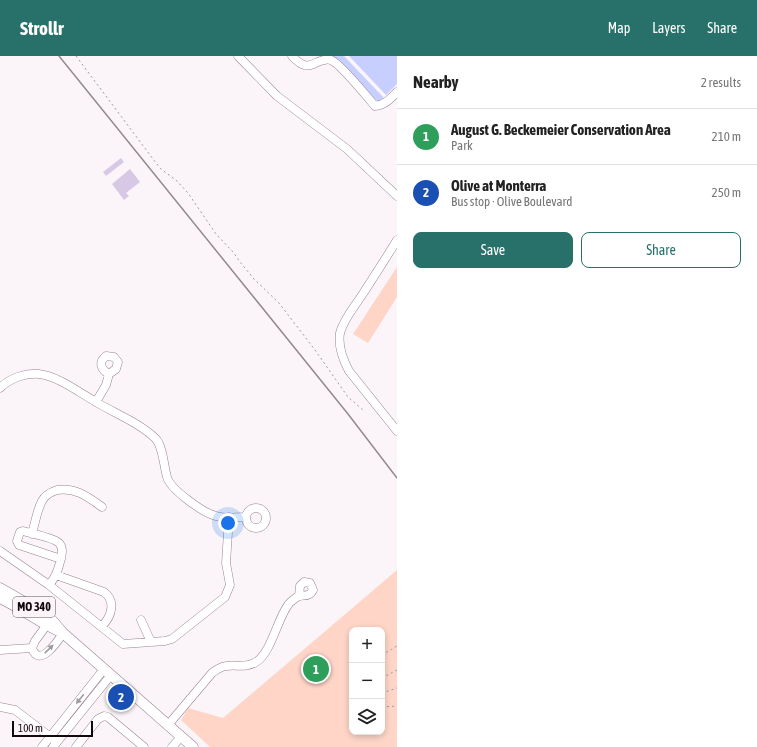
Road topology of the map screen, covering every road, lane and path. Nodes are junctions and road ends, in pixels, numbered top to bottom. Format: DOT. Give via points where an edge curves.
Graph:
graph roads {
  1 [pos="76,56"];
  2 [pos="238,56"];
  3 [pos="292,56"];
  4 [pos="397,92"];
  5 [pos="397,196"];
  6 [pos="397,240"];
  7 [pos="109,374"];
  8 [pos="0,388"];
  9 [pos="96,402"];
  10 [pos="363,410"];
  11 [pos="397,431"];
  12 [pos="102,507"];
  13 [pos="229,517"];
  14 [pos="246,517"];
  15 [pos="32,534"];
  16 [pos="0,551"];
  17 [pos="4,555"];
  18 [pos="61,559"];
  19 [pos="56,575"];
  20 [pos="49,585"];
  21 [pos="0,588"];
  22 [pos="299,596"];
  23 [pos="0,598"];
  24 [pos="141,620"];
  25 [pos="46,626"];
  26 [pos="102,626"];
  27 [pos="63,633"];
  28 [pos="151,642"];
  29 [pos="397,646"];
  30 [pos="32,648"];
  31 [pos="0,650"];
  32 [pos="385,652"];
  33 [pos="397,670"];
  34 [pos="108,672"];
  35 [pos="385,676"];
  36 [pos="397,688"];
  37 [pos="385,692"];
  38 [pos="397,706"];
  39 [pos="0,707"];
  40 [pos="385,707"];
  41 [pos="168,725"];
  42 [pos="50,736"];
  43 [pos="181,737"];
  44 [pos="55,744"];
  45 [pos="42,747"];
  46 [pos="76,747"];
  47 [pos="144,747"];
  48 [pos="172,747"];
  49 [pos="193,747"];
  1 -- 10 [label="path" via="153,159 188,193 216,234 254,279 279,303 348,397"];
  2 -- 5 [label="street" via="277,96 347,150"];
  3 -- 4 [label="street" via="299,64 307,65 326,59 333,60 375,106 381,106"];
  6 -- 11 [label="street" via="348,317 340,333 340,340 344,361 349,371"];
  7 -- 9 [label="street"];
  8 -- 9 [label="street" via="8,380 39,374 68,385"];
  9 -- 13 [label="street" via="141,427 157,440 167,479 178,493 214,516"];
  12 -- 15 [label="street" via="74,490 62,489 51,492 42,500"];
  13 -- 14 [label="street"];
  13 -- 28 [label="street" via="226,563 230,585 225,597 172,639"];
  15 -- 18 [label="street" via="59,543 62,548"];
  15 -- 18 [label="street" via="20,532 18,543"];
  16 -- 17 [label="street"];
  17 -- 20 [label="street"];
  18 -- 19 [label="street"];
  19 -- 20 [label="street"];
  19 -- 26 [label="street" via="107,594 112,607 108,619"];
  20 -- 26 [label="street"];
  21 -- 27 [label="main road, MO 340" via="52,619"];
  22 -- 41 [label="street" via="288,606 258,661 244,667 221,667 206,680"];
  23 -- 25 [label="main road, MO 340"];
  24 -- 28 [label="street"];
  25 -- 27 [label="main road, MO 340"];
  25 -- 30 [label="street"];
  26 -- 28 [label="street" via="123,644"];
  30 -- 27 [label="street, one-way" via="38,655 44,655"];
  27 -- 34 [label="main road, MO 340"];
  29 -- 32 [label="path"];
  30 -- 31 [label="street"];
  33 -- 35 [label="path"];
  34 -- 41 [label="main road, MO 340"];
  34 -- 42 [label="street, one-way"];
  34 -- 44 [label="street"];
  36 -- 37 [label="path"];
  38 -- 40 [label="path"];
  39 -- 42 [label="street" via="15,710"];
  41 -- 43 [label="main road, MO 340"];
  42 -- 44 [label="street"];
  42 -- 45 [label="street"];
  43 -- 48 [label="street"];
  43 -- 49 [label="main road, MO 340"];
  46 -- 47 [label="street" via="98,719 104,716"];
}
